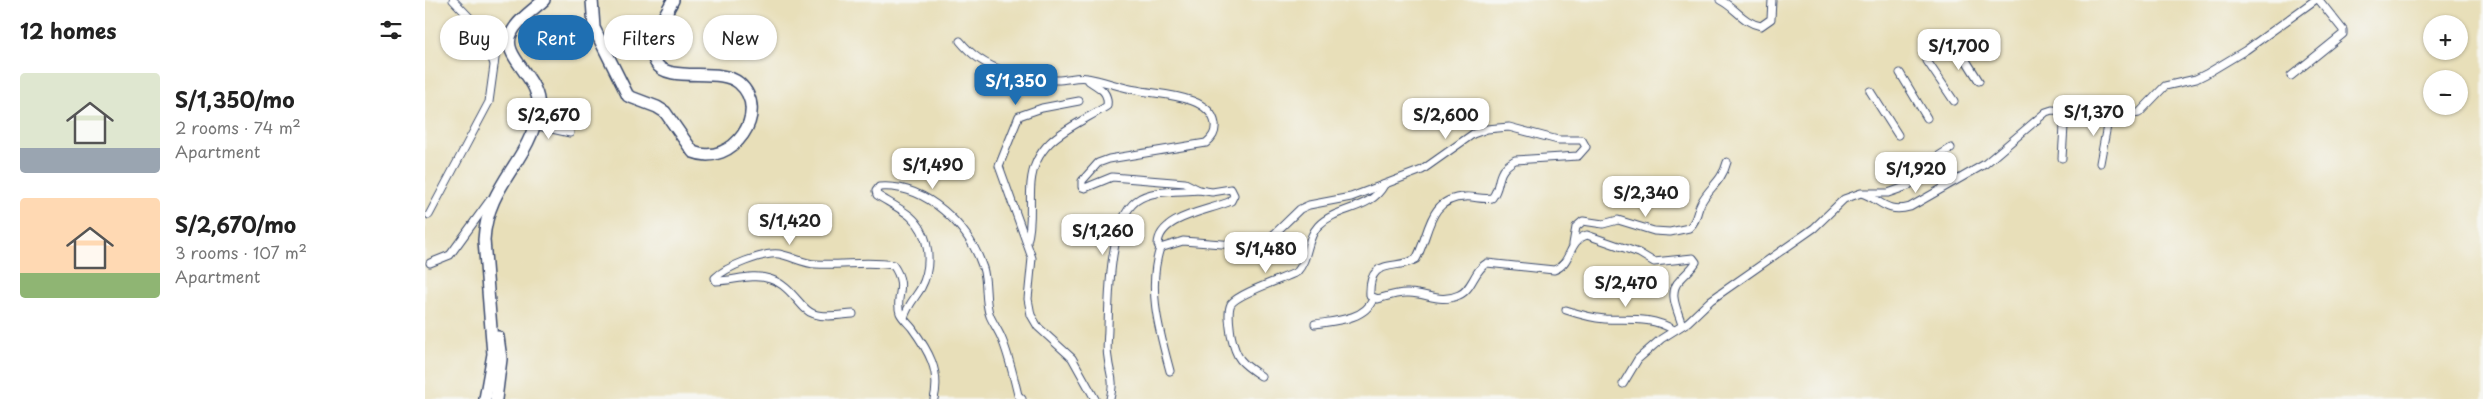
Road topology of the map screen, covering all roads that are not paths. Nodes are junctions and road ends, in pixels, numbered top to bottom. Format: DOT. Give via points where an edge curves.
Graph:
graph roads {
  1 [pos="453,0"];
  2 [pos="544,0"];
  3 [pos="592,0"];
  4 [pos="673,0"];
  5 [pos="1720,0"];
  6 [pos="1772,0"];
  7 [pos="2317,0"];
  8 [pos="512,31"];
  9 [pos="961,41"];
  10 [pos="1959,49"];
  11 [pos="1927,60"];
  12 [pos="495,66"];
  13 [pos="1900,73"];
  14 [pos="2291,76"];
  15 [pos="1085,78"];
  16 [pos="1979,80"];
  17 [pos="1870,91"];
  18 [pos="1079,101"];
  19 [pos="1954,101"];
  20 [pos="2065,110"];
  21 [pos="2109,115"];
  22 [pos="1927,118"];
  23 [pos="534,125"];
  24 [pos="570,133"];
  25 [pos="1898,135"];
  26 [pos="1951,148"];
  27 [pos="2062,158"];
  28 [pos="1727,162"];
  29 [pos="2100,163"];
  30 [pos="1383,185"];
  31 [pos="1199,190"];
  32 [pos="1861,194"];
  33 [pos="494,196"];
  34 [pos="429,215"];
  35 [pos="1027,242"];
  36 [pos="1573,244"];
  37 [pos="1160,248"];
  38 [pos="430,263"];
  39 [pos="488,294"];
  40 [pos="1373,299"];
  41 [pos="1566,310"];
  42 [pos="853,314"];
  43 [pos="904,318"];
  44 [pos="1315,324"];
  45 [pos="1682,326"];
  46 [pos="1674,330"];
  47 [pos="1170,371"];
  48 [pos="1261,376"];
  49 [pos="1623,384"];
  50 [pos="485,399"];
  51 [pos="496,399"];
  52 [pos="934,399"];
  53 [pos="1022,399"];
  54 [pos="1095,399"];
  55 [pos="1110,399"];
  1 -- 12 [label="street" via="483,36"];
  2 -- 8 [label="main road"];
  3 -- 4 [label="main road" via="594,28 628,96 665,112 693,152 714,155 729,149 742,137 752,110 749,97 739,82 720,76 682,74 656,65 651,49 653,38"];
  5 -- 6 [label="street" via="1747,21 1761,26 1771,20"];
  7 -- 14 [label="street" via="2343,34"];
  7 -- 21 [label="street" via="2206,74 2165,86 2139,113"];
  8 -- 12 [label="street" via="501,40"];
  8 -- 23 [label="main road" via="510,51 530,77 538,97 539,110"];
  9 -- 15 [label="street" via="971,54 1005,71 1055,80"];
  10 -- 16 [label="street"];
  11 -- 19 [label="street"];
  12 -- 34 [label="street" via="489,102"];
  13 -- 22 [label="street"];
  15 -- 31 [label="street" via="1134,90 1173,94 1193,101 1214,118 1216,130 1206,143 1099,163 1082,181 1082,187 1112,177 1185,183"];
  15 -- 35 [label="street" via="1104,90 1107,106 1056,135 1040,154 1031,181"];
  17 -- 25 [label="street"];
  18 -- 35 [label="street" via="1019,116 999,166"];
  20 -- 21 [label="street"];
  20 -- 27 [label="street"];
  20 -- 32 [label="street" via="2047,112 1985,164 1910,207 1889,209"];
  21 -- 29 [label="street"];
  23 -- 24 [label="street"];
  23 -- 33 [label="main road" via="523,150"];
  26 -- 32 [label="street" via="1932,160 1908,186 1888,193"];
  28 -- 36 [label="street" via="1725,172 1701,201 1697,218 1689,228 1676,232 1654,231 1618,220 1603,224 1583,221 1576,226"];
  30 -- 37 [label="street" via="1351,197 1300,209 1267,241 1235,245 1183,241"];
  30 -- 40 [label="street" via="1422,170 1473,134 1487,129 1509,127 1558,140 1582,140 1586,147 1578,156 1515,160 1500,173 1492,198 1465,196 1441,206 1434,212 1416,259 1394,263 1374,274 1370,284"];
  30 -- 48 [label="street" via="1378,195 1352,210 1330,216 1319,225 1312,234 1302,267 1297,272 1241,295 1231,303 1229,312 1236,356"];
  31 -- 37 [label="street" via="1231,189 1233,195 1231,201 1219,207 1179,218 1166,226 1158,238"];
  31 -- 55 [label="street" via="1150,195 1137,200 1126,211 1109,281 1108,358 1113,385"];
  32 -- 45 [label="street" via="1844,199 1814,228 1711,300"];
  33 -- 38 [label="street" via="456,250 446,258"];
  33 -- 39 [label="main road" via="485,223"];
  35 -- 54 [label="street" via="1032,258 1028,293 1031,315 1038,327 1072,358"];
  36 -- 40 [label="street" via="1567,262 1554,270 1487,263 1481,266 1461,294 1452,298 1438,300 1410,293"];
  36 -- 45 [label="street" via="1587,234 1639,253 1654,262 1693,258 1696,262 1677,282 1673,292"];
  37 -- 47 [label="street" via="1155,264 1154,290 1158,324"];
  39 -- 50 [label="main road" via="493,354"];
  39 -- 51 [label="main road" via="500,342"];
  40 -- 44 [label="street" via="1365,310 1350,318"];
  41 -- 46 [label="street" via="1603,319 1661,322"];
  42 -- 43 [label="street" via="813,314 785,286 771,279 758,276 716,281 715,278 744,262 772,254 814,264 880,262 893,265 899,273 902,285 900,312"];
  43 -- 52 [label="street" via="929,354 935,370 937,388"];
  43 -- 53 [label="street" via="921,288 928,266 928,249 911,217 877,195 879,187 888,186 931,201 947,213 975,248 984,270 990,316 1009,358 1018,395"];
  45 -- 46 [label="street"];
  46 -- 49 [label="street" via="1638,359"];
}
